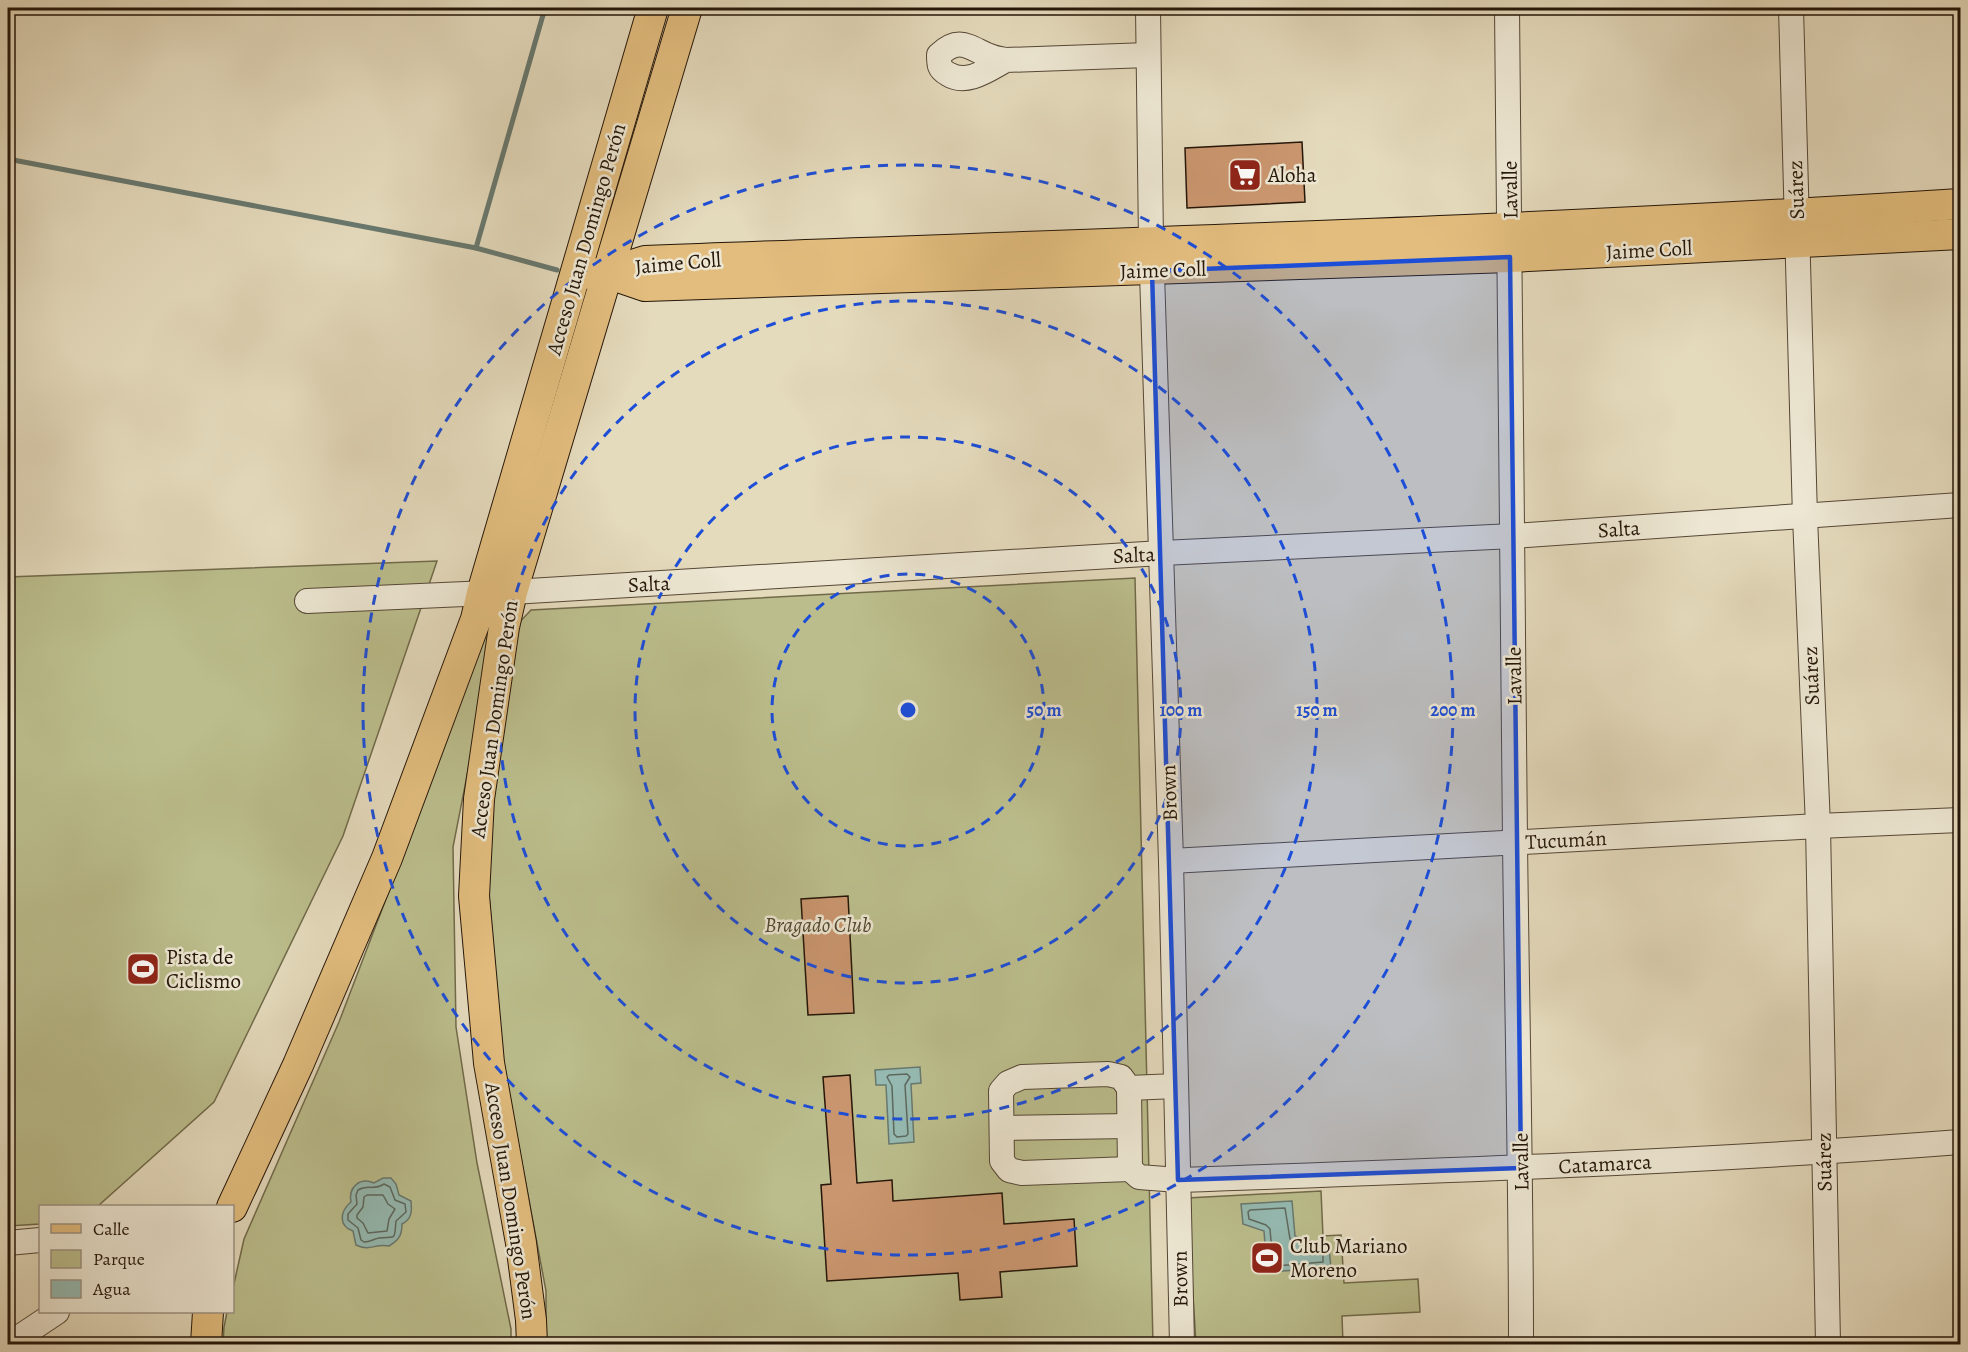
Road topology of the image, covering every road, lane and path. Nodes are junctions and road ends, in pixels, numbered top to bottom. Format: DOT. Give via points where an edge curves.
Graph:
graph roads {
  1 [pos="653,8"];
  2 [pos="687,8"];
  3 [pos="1148,8"];
  4 [pos="1507,8"];
  5 [pos="1791,8"];
  6 [pos="1148,56"];
  7 [pos="1006,60"];
  8 [pos="1960,204"];
  9 [pos="1511,227"];
  10 [pos="1797,229"];
  11 [pos="1960,234"];
  12 [pos="1152,256"];
  13 [pos="1510,257"];
  14 [pos="607,273"];
  15 [pos="576,274"];
  16 [pos="1960,505"];
  17 [pos="1805,517"];
  18 [pos="1513,536"];
  19 [pos="1162,554"];
  20 [pos="512,592"];
  21 [pos="482,593"];
  22 [pos="307,601"];
  23 [pos="1960,820"];
  24 [pos="1818,826"];
  25 [pos="1515,843"];
  26 [pos="1171,861"];
  27 [pos="1176,1086"];
  28 [pos="1129,1088"];
  29 [pos="1129,1126"];
  30 [pos="1002,1128"];
  31 [pos="1960,1142"];
  32 [pos="1824,1153"];
  33 [pos="1521,1168"];
  34 [pos="1130,1169"];
  35 [pos="1178,1180"];
  36 [pos="233,1205"];
  37 [pos="39,1240"];
  38 [pos="8,1243"];
  39 [pos="54,1313"];
  40 [pos="208,1313"];
  41 [pos="9,1344"];
  42 [pos="206,1344"];
  43 [pos="532,1344"];
  44 [pos="1182,1344"];
  45 [pos="1521,1344"];
  46 [pos="1828,1344"];
  1 -- 15 [label="main road, Acceso Juan Domingo Perón"];
  2 -- 14 [label="main road, Acceso Juan Domingo Perón"];
  3 -- 6 [label="street, Brown"];
  4 -- 9 [label="street, Lavalle"];
  5 -- 10 [label="street, Suárez"];
  6 -- 7 [label="street"];
  6 -- 12 [label="street, Brown"];
  8 -- 10 [label="main road, Jaime Coll"];
  9 -- 10 [label="main road, Jaime Coll"];
  9 -- 12 [label="main road, Jaime Coll"];
  9 -- 13 [label="street, Lavalle"];
  10 -- 11 [label="main road, Jaime Coll"];
  10 -- 13 [label="main road, Jaime Coll"];
  10 -- 17 [label="street, Suárez"];
  12 -- 13 [label="main road, Jaime Coll"];
  12 -- 14 [label="main road, Jaime Coll" via="645,286"];
  12 -- 19 [label="street, Brown"];
  13 -- 18 [label="street, Lavalle"];
  14 -- 15 [label="main road"];
  14 -- 20 [label="main road, Acceso Juan Domingo Perón"];
  15 -- 21 [label="main road, Acceso Juan Domingo Perón"];
  16 -- 17 [label="street, Salta"];
  17 -- 18 [label="street, Salta"];
  17 -- 24 [label="street, Suárez"];
  18 -- 19 [label="street, Salta"];
  18 -- 25 [label="street, Lavalle"];
  19 -- 20 [label="street, Salta"];
  19 -- 26 [label="street, Brown"];
  20 -- 21 [label="street, Salta"];
  20 -- 43 [label="main road, Acceso Juan Domingo Perón" via="479,798 474,896 489,1063 521,1243"];
  21 -- 22 [label="street, Salta"];
  21 -- 36 [label="main road, Acceso Juan Domingo Perón" via="476,619 387,858"];
  23 -- 24 [label="street, Tucumán"];
  24 -- 25 [label="street, Tucumán"];
  24 -- 32 [label="street, Suárez"];
  25 -- 26 [label="street, Tucumán"];
  25 -- 33 [label="street, Lavalle"];
  26 -- 27 [label="street, Brown"];
  27 -- 28 [label="street"];
  27 -- 35 [label="street, Brown"];
  28 -- 29 [label="street"];
  28 -- 30 [label="street" via="1121,1077 1108,1074 1023,1077 1001,1091"];
  29 -- 30 [label="street"];
  29 -- 34 [label="street"];
  30 -- 34 [label="street" via="1002,1161 1009,1170 1022,1173"];
  31 -- 32 [label="street, Catamarca"];
  32 -- 33 [label="street, Catamarca"];
  32 -- 46 [label="street, Suárez"];
  33 -- 35 [label="street, Catamarca"];
  33 -- 45 [label="street, Lavalle"];
  34 -- 35 [label="street, Catamarca" via="1139,1177"];
  35 -- 44 [label="street, Brown"];
  37 -- 38 [label="street"];
  39 -- 41 [label="street"];
  40 -- 42 [label="main road"];
}
